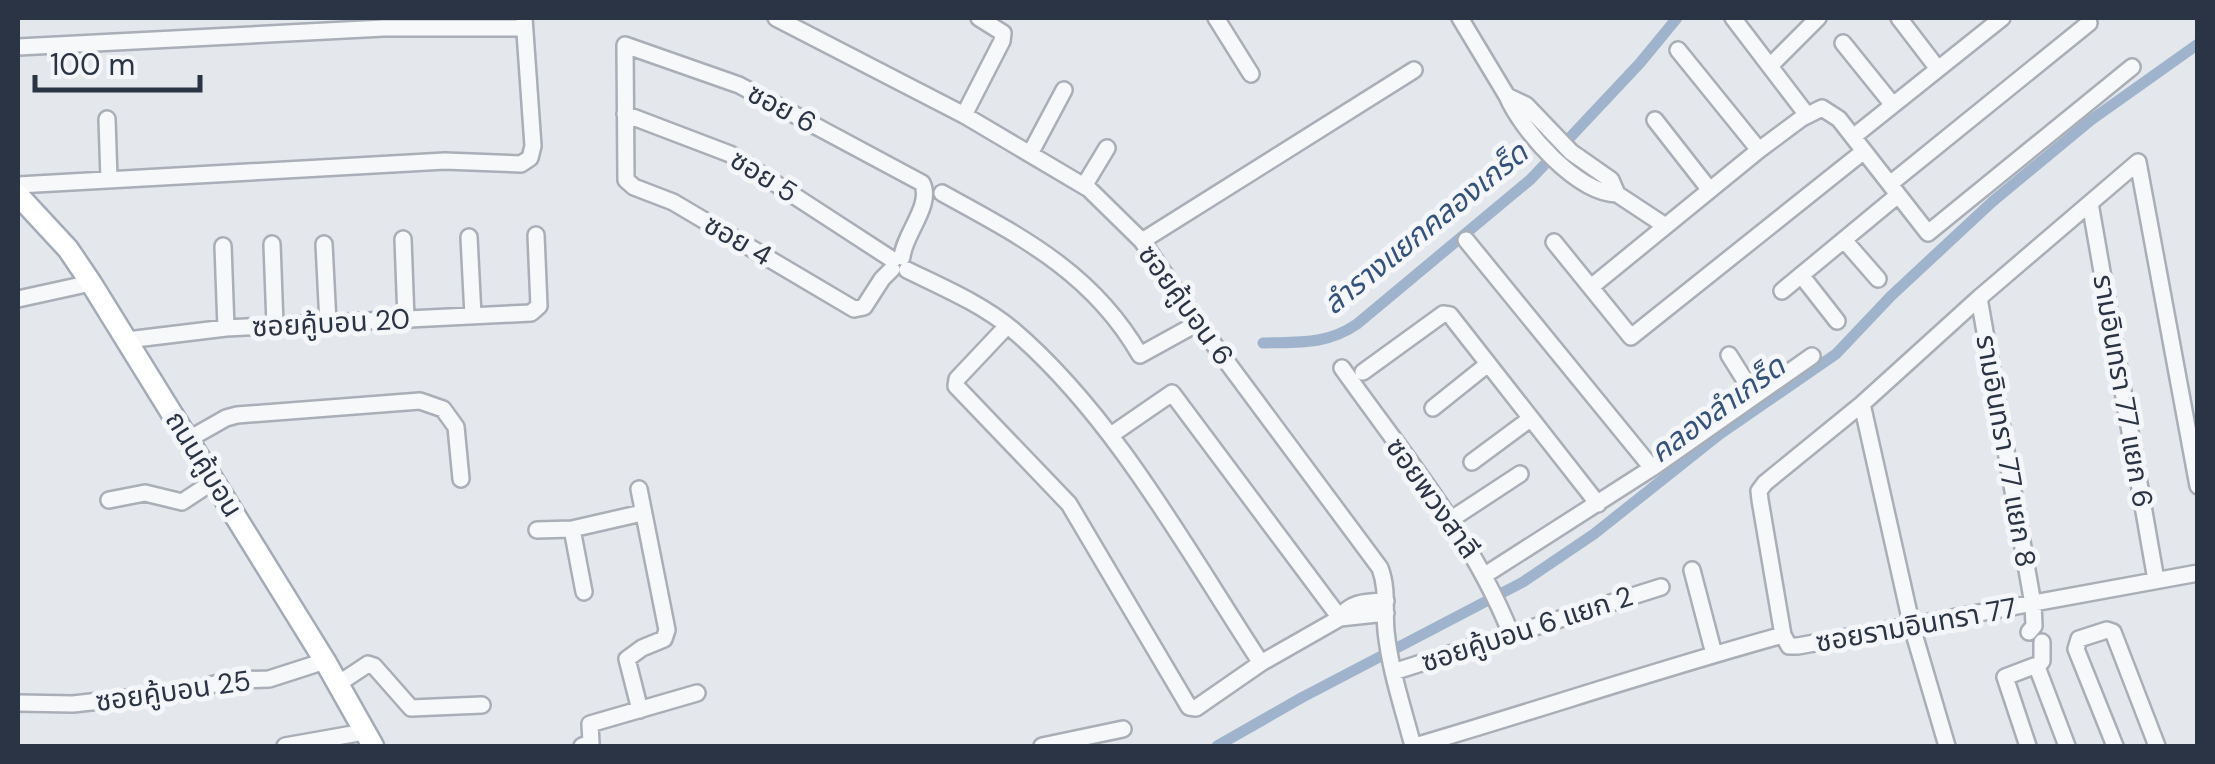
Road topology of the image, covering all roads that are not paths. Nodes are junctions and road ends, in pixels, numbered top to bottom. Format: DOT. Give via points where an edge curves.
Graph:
graph roads {
  1 [pos="776,18"];
  2 [pos="979,18"];
  3 [pos="1216,18"];
  4 [pos="1460,18"];
  5 [pos="1733,18"];
  6 [pos="1818,18"];
  7 [pos="1899,18"];
  8 [pos="1997,19"];
  9 [pos="524,23"];
  10 [pos="2089,23"];
  11 [pos="1843,43"];
  12 [pos="18,47"];
  13 [pos="1678,50"];
  14 [pos="1770,66"];
  15 [pos="2132,67"];
  16 [pos="1938,69"];
  17 [pos="1414,70"];
  18 [pos="1251,74"];
  19 [pos="1064,90"];
  20 [pos="1892,105"];
  21 [pos="625,114"];
  22 [pos="964,116"];
  23 [pos="1807,116"];
  24 [pos="106,119"];
  25 [pos="1655,120"];
  26 [pos="1853,137"];
  27 [pos="1107,148"];
  28 [pos="1758,150"];
  29 [pos="1864,151"];
  30 [pos="1030,152"];
  31 [pos="109,180"];
  32 [pos="18,185"];
  33 [pos="1084,186"];
  34 [pos="1709,189"];
  35 [pos="1894,190"];
  36 [pos="942,193"];
  37 [pos="18,194"];
  38 [pos="2090,203"];
  39 [pos="1664,225"];
  40 [pos="536,235"];
  41 [pos="469,238"];
  42 [pos="403,240"];
  43 [pos="1466,240"];
  44 [pos="1844,240"];
  45 [pos="1142,241"];
  46 [pos="1554,242"];
  47 [pos="272,244"];
  48 [pos="324,244"];
  49 [pos="223,246"];
  50 [pos="898,264"];
  51 [pos="1801,275"];
  52 [pos="1878,279"];
  53 [pos="92,283"];
  54 [pos="1591,286"];
  55 [pos="1782,291"];
  56 [pos="1979,298"];
  57 [pos="18,299"];
  58 [pos="473,316"];
  59 [pos="406,319"];
  60 [pos="1837,321"];
  61 [pos="328,323"];
  62 [pos="1198,324"];
  63 [pos="275,326"];
  64 [pos="1007,326"];
  65 [pos="226,328"];
  66 [pos="127,340"];
  67 [pos="1729,355"];
  68 [pos="1812,356"];
  69 [pos="1488,364"];
  70 [pos="1342,368"];
  71 [pos="1363,372"];
  72 [pos="1754,395"];
  73 [pos="1862,404"];
  74 [pos="1432,408"];
  75 [pos="1530,418"];
  76 [pos="1111,436"];
  77 [pos="189,438"];
  78 [pos="1472,462"];
  79 [pos="1652,468"];
  80 [pos="1520,474"];
  81 [pos="461,480"];
  82 [pos="214,481"];
  83 [pos="2198,486"];
  84 [pos="639,488"];
  85 [pos="110,500"];
  86 [pos="1598,504"];
  87 [pos="642,513"];
  88 [pos="1450,520"];
  89 [pos="572,528"];
  90 [pos="537,530"];
  91 [pos="1692,570"];
  92 [pos="2198,573"];
  93 [pos="1486,576"];
  94 [pos="2156,580"];
  95 [pos="1662,587"];
  96 [pos="584,592"];
  97 [pos="2033,604"];
  98 [pos="1386,615"];
  99 [pos="1340,618"];
  100 [pos="1912,627"];
  101 [pos="1511,634"];
  102 [pos="1782,635"];
  103 [pos="1714,654"];
  104 [pos="325,661"];
  105 [pos="1261,663"];
  106 [pos="1392,666"];
  107 [pos="2037,668"];
  108 [pos="338,684"];
  109 [pos="696,692"];
  110 [pos="18,704"];
  111 [pos="482,706"];
  112 [pos="640,710"];
  113 [pos="1123,729"];
  114 [pos="368,739"];
  115 [pos="1104,740"];
  116 [pos="285,746"];
  117 [pos="582,746"];
  118 [pos="1050,746"];
  119 [pos="1414,746"];
  120 [pos="1947,746"];
  121 [pos="2028,746"];
  122 [pos="2067,746"];
  123 [pos="2114,746"];
  124 [pos="2157,746"];
  1 -- 22 [label="street, ซอยคู้บอน 6"];
  2 -- 22 [label="street" via="1000,28 1002,41"];
  3 -- 18 [label="street"];
  4 -- 39 [label="street" via="1506,96 1610,189"];
  5 -- 14 [label="street"];
  6 -- 14 [label="street"];
  7 -- 16 [label="street"];
  8 -- 16 [label="street"];
  9 -- 12 [label="street"];
  9 -- 31 [label="street" via="533,146 522,164 444,161"];
  10 -- 35 [label="street"];
  11 -- 20 [label="street"];
  13 -- 28 [label="street"];
  14 -- 23 [label="street"];
  15 -- 35 [label="street" via="1928,233"];
  16 -- 20 [label="street"];
  17 -- 45 [label="street"];
  19 -- 30 [label="street"];
  20 -- 26 [label="street"];
  21 -- 50 [label="street, ซอย 5" via="730,154"];
  21 -- 50 [label="street, ซอย 4" via="626,180 634,187 673,202 854,309 864,308"];
  21 -- 50 [label="street, ซอย 6" via="628,44 739,85 922,183 924,203"];
  22 -- 30 [label="street, ซอยคู้บอน 6"];
  23 -- 26 [label="street" via="1822,108"];
  23 -- 28 [label="street"];
  24 -- 31 [label="street"];
  25 -- 34 [label="street"];
  26 -- 29 [label="street"];
  27 -- 33 [label="street"];
  28 -- 34 [label="street"];
  29 -- 35 [label="street"];
  29 -- 54 [label="street" via="1631,337"];
  30 -- 33 [label="street, ซอยคู้บอน 6"];
  31 -- 32 [label="street"];
  33 -- 45 [label="street, ซอยคู้บอน 6"];
  34 -- 39 [label="street"];
  35 -- 44 [label="street"];
  36 -- 62 [label="street" via="1059,262 1114,313 1140,355"];
  37 -- 53 [label="main road, ถนนคู้บอน"];
  38 -- 56 [label="street"];
  38 -- 83 [label="street" via="2138,162"];
  38 -- 94 [label="street, รามอินทรา 77 แยก 6"];
  39 -- 54 [label="street"];
  40 -- 58 [label="street, ซอยคู้บอน 20" via="536,312"];
  41 -- 58 [label="street"];
  42 -- 59 [label="street"];
  43 -- 79 [label="street"];
  44 -- 51 [label="street"];
  44 -- 52 [label="street"];
  45 -- 62 [label="street, ซอยคู้บอน 6"];
  46 -- 54 [label="street"];
  47 -- 63 [label="street"];
  48 -- 61 [label="street"];
  49 -- 65 [label="street"];
  50 -- 64 [label="street, ซอย 5"];
  51 -- 55 [label="street"];
  51 -- 60 [label="street"];
  53 -- 57 [label="street"];
  53 -- 66 [label="main road, ถนนคู้บอน"];
  56 -- 73 [label="street"];
  56 -- 97 [label="street, รามอินทรา 77 แยก 8"];
  58 -- 59 [label="street, ซอยคู้บอน 20"];
  59 -- 61 [label="street, ซอยคู้บอน 20"];
  61 -- 63 [label="street, ซอยคู้บอน 20"];
  62 -- 98 [label="street, ซอยคู้บอน 6" via="1380,568"];
  63 -- 65 [label="street, ซอยคู้บอน 20"];
  64 -- 76 [label="street, ซอย 5"];
  64 -- 105 [label="street" via="956,386 1069,504 1189,707"];
  65 -- 66 [label="street, ซอยคู้บอน 20"];
  66 -- 77 [label="main road, ถนนคู้บอน"];
  67 -- 72 [label="street"];
  68 -- 72 [label="street"];
  69 -- 71 [label="street" via="1447,314"];
  69 -- 74 [label="street"];
  69 -- 75 [label="street"];
  70 -- 88 [label="street, ซอยพวงสาลี"];
  72 -- 79 [label="street"];
  73 -- 100 [label="street"];
  73 -- 102 [label="street" via="1760,490"];
  75 -- 78 [label="street"];
  75 -- 86 [label="street"];
  76 -- 99 [label="street" via="1172,393"];
  76 -- 105 [label="street, ซอย 5"];
  77 -- 81 [label="street" via="237,415 420,402 443,409 456,426"];
  77 -- 82 [label="main road, ถนนคู้บอน"];
  79 -- 86 [label="street"];
  80 -- 88 [label="street"];
  82 -- 85 [label="street" via="182,502 144,494"];
  82 -- 104 [label="main road, ถนนคู้บอน"];
  84 -- 87 [label="street"];
  86 -- 93 [label="street"];
  87 -- 89 [label="street"];
  87 -- 112 [label="street" via="667,630 628,659"];
  88 -- 93 [label="street, ซอยพวงสาลี"];
  89 -- 90 [label="street"];
  89 -- 96 [label="street"];
  91 -- 103 [label="street"];
  92 -- 94 [label="street, ซอยรามอินทรา 77"];
  93 -- 101 [label="street, ซอยพวงสาลี"];
  94 -- 97 [label="street, ซอยรามอินทรา 77"];
  95 -- 101 [label="street, ซอยคู้บอน 6 แยก 2"];
  97 -- 100 [label="street, ซอยรามอินทรา 77"];
  97 -- 107 [label="street, รามอินทรา 77 แยก 8" via="2042,660"];
  98 -- 99 [label="street"];
  98 -- 106 [label="street, ซอยคู้บอน 6"];
  99 -- 105 [label="street"];
  100 -- 102 [label="street, ซอยรามอินทรา 77" via="1798,646 1789,646"];
  100 -- 120 [label="street"];
  101 -- 106 [label="street, ซอยคู้บอน 6 แยก 2"];
  102 -- 103 [label="street, ซอยรามอินทรา 77"];
  103 -- 119 [label="street, ซอยรามอินทรา 77"];
  104 -- 108 [label="main road, ถนนคู้บอน"];
  104 -- 110 [label="street, ซอยคู้บอน 25" via="269,679 180,692"];
  106 -- 119 [label="street, ซอยคู้บอน 6"];
  107 -- 121 [label="street" via="2005,677"];
  107 -- 122 [label="street"];
  108 -- 111 [label="street" via="368,664 411,708"];
  108 -- 114 [label="main road, ถนนคู้บอน"];
  109 -- 112 [label="street"];
  112 -- 117 [label="street" via="590,724 591,744"];
  113 -- 115 [label="street"];
  114 -- 116 [label="street"];
  115 -- 118 [label="street"];
  123 -- 124 [label="street" via="2076,649 2080,639 2107,630"];
}
